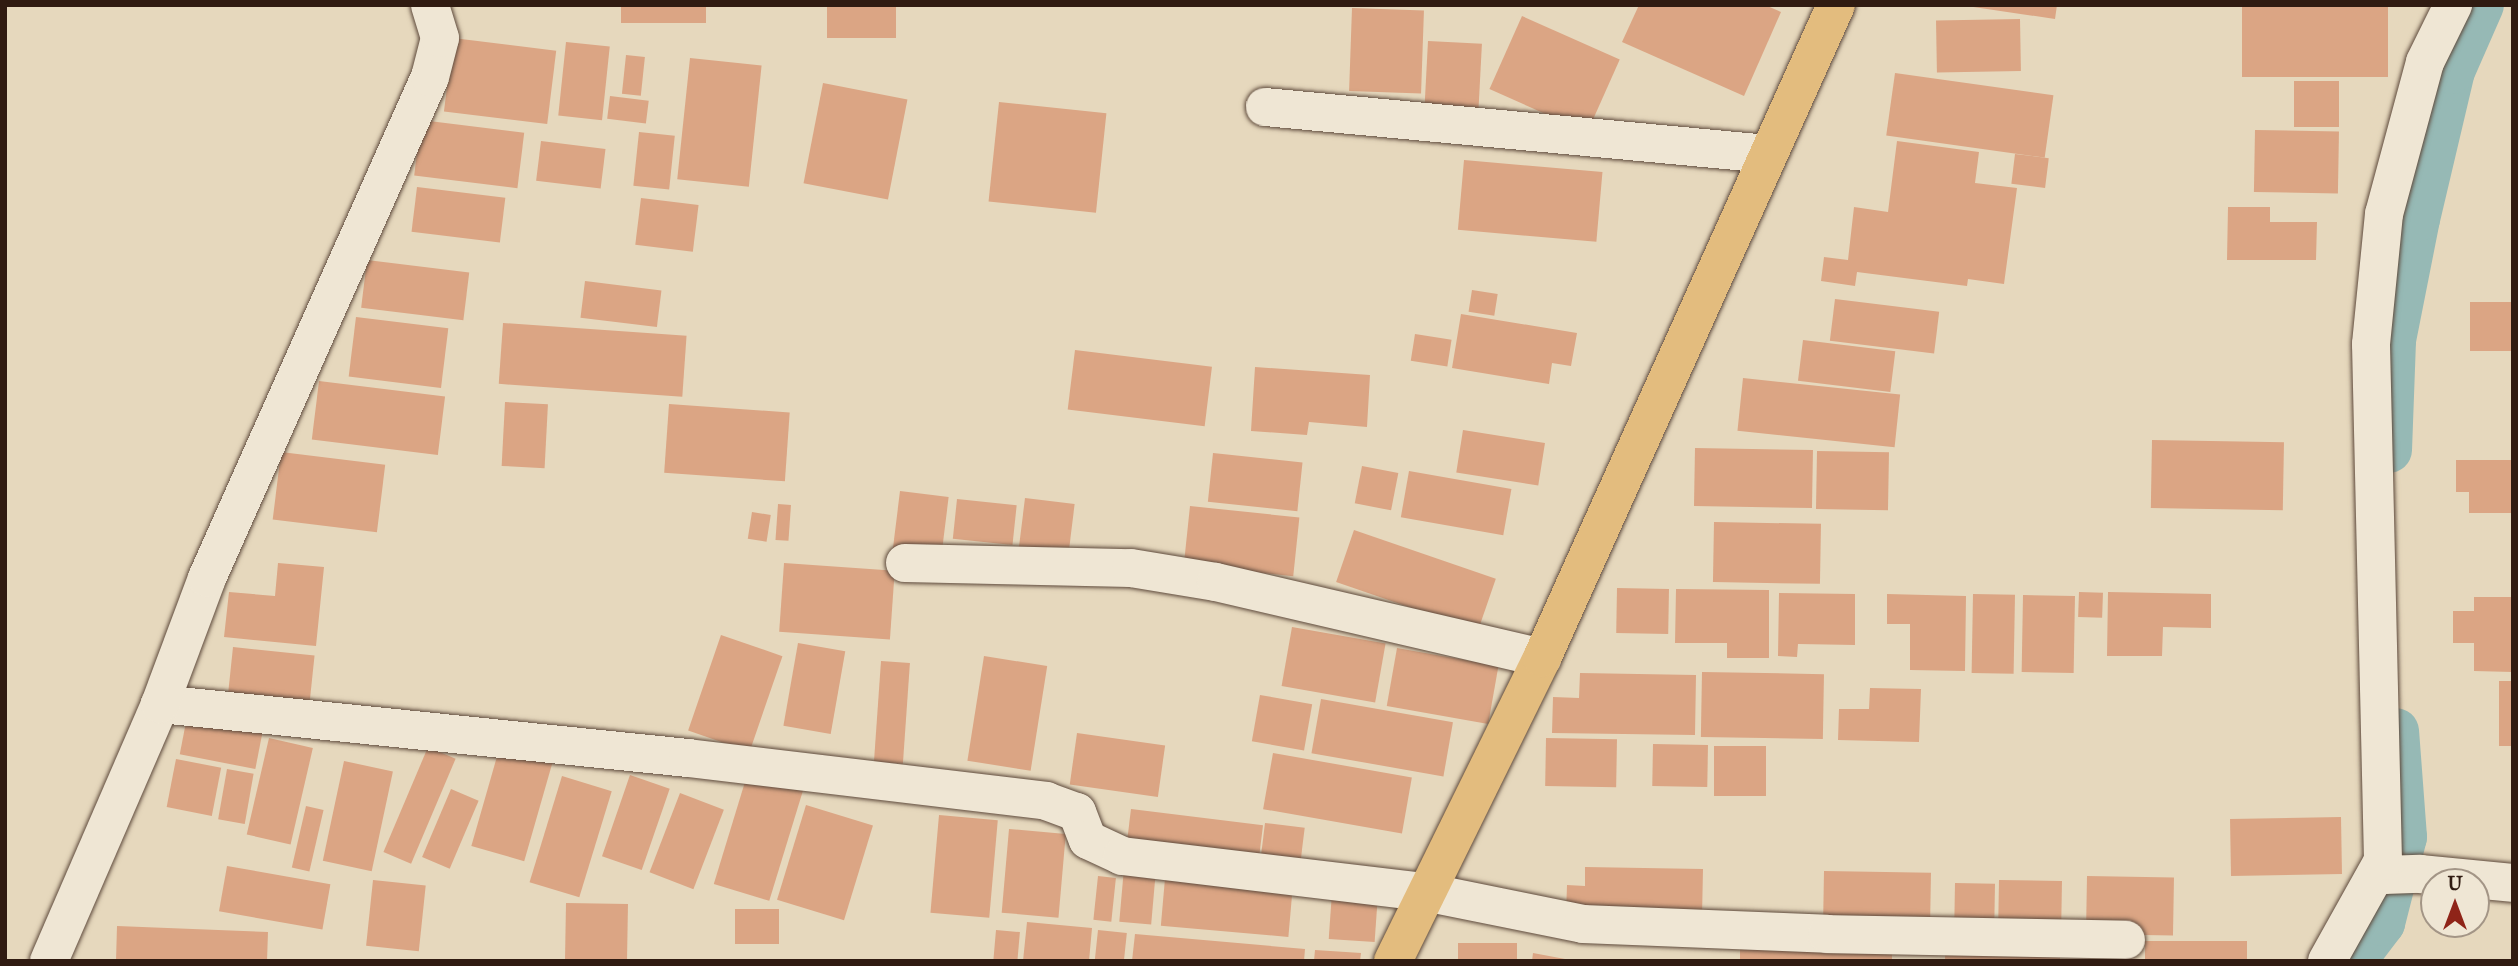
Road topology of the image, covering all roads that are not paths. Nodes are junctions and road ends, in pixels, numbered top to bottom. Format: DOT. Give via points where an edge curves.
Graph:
graph roads {
  1 [pos="430,5"];
  2 [pos="1836,5"];
  3 [pos="2453,5"];
  4 [pos="1265,107"];
  5 [pos="1768,154"];
  6 [pos="905,563"];
  7 [pos="1542,658"];
  8 [pos="160,704"];
  9 [pos="2396,870"];
  10 [pos="2513,883"];
  11 [pos="1424,892"];
  12 [pos="2126,940"];
  13 [pos="49,961"];
  14 [pos="1393,961"];
  15 [pos="2327,961"];
  1 -- 8 [label="street" via="440,38 430,77 207,578"];
  2 -- 5 [label="main road"];
  3 -- 9 [label="street" via="2425,62 2384,214 2371,344"];
  4 -- 5 [label="street"];
  5 -- 7 [label="main road"];
  6 -- 7 [label="street" via="1131,568 1216,582"];
  7 -- 11 [label="main road"];
  8 -- 11 [label="street" via="688,758 1046,801 1077,812 1088,840 1122,856"];
  8 -- 13 [label="street"];
  9 -- 10 [label="street"];
  9 -- 15 [label="street"];
  11 -- 12 [label="street" via="1583,924"];
  11 -- 14 [label="main road"];
}
